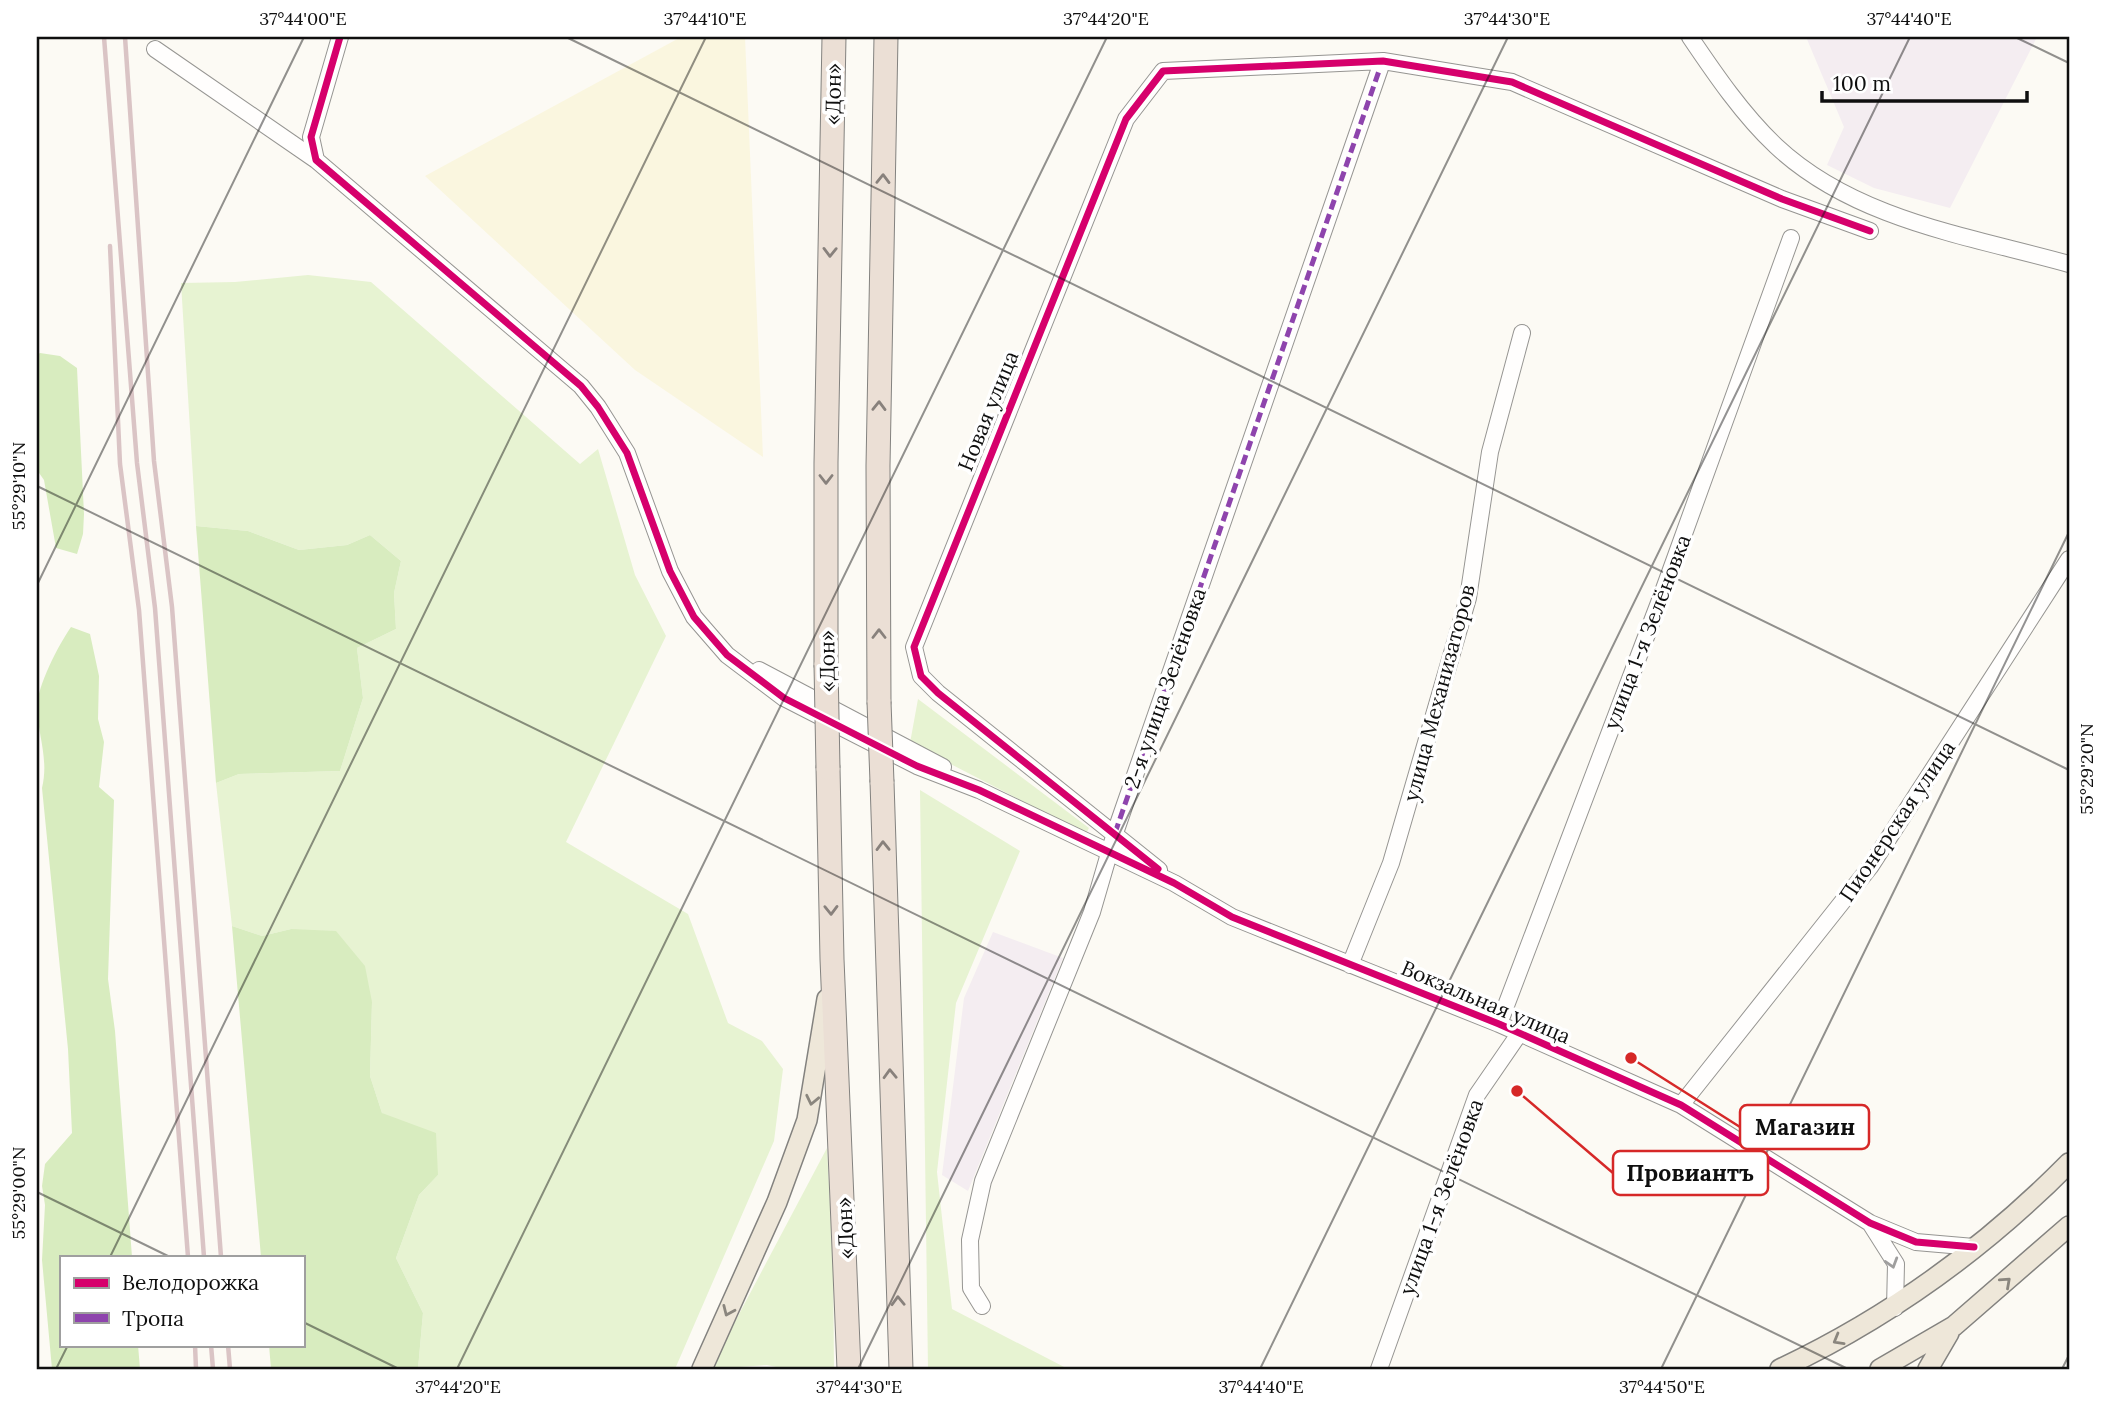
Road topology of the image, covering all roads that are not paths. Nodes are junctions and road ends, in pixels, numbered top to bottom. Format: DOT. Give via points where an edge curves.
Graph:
graph roads {
  1 [pos="340,37"];
  2 [pos="834,37"];
  3 [pos="886,37"];
  4 [pos="1690,37"];
  5 [pos="155,49"];
  6 [pos="1382,65"];
  7 [pos="316,160"];
  8 [pos="1870,231"];
  9 [pos="1791,238"];
  10 [pos="2069,264"];
  11 [pos="1522,333"];
  12 [pos="2069,559"];
  13 [pos="1115,833"];
  14 [pos="1109,853"];
  15 [pos="1174,883"];
  16 [pos="832,959"];
  17 [pos="1350,965"];
  18 [pos="1499,1024"];
  19 [pos="1519,1034"];
  20 [pos="1681,1105"];
  21 [pos="2069,1163"];
  22 [pos="1870,1223"];
  23 [pos="2069,1226"];
  24 [pos="1974,1247"];
  25 [pos="982,1306"];
  26 [pos="1895,1308"];
  27 [pos="1954,1326"];
  28 [pos="702,1369"];
  29 [pos="849,1369"];
  30 [pos="901,1369"];
  31 [pos="1379,1369"];
  32 [pos="1780,1369"];
  33 [pos="1880,1369"];
  34 [pos="1928,1369"];
  1 -- 7 [label="street" via="311,137"];
  2 -- 16 [label="highway, «Дон», one-way, bridge" via="826,463"];
  30 -- 3 [label="highway, one-way, bridge" via="879,702"];
  4 -- 10 [label="street" via="1776,146 1837,190 1887,214"];
  5 -- 7 [label="street"];
  6 -- 8 [label="street, Новая улица" via="1512,82 1782,199"];
  6 -- 13 [label="street, 2-я улица Зелёновка"];
  6 -- 13 [label="street, Новая улица" via="1163,71 1132,109 914,647 921,676 938,693"];
  7 -- 14 [label="street, Вокзальная улица" via="580,386 598,407 641,484 680,594 710,638 767,675 979,790"];
  9 -- 18 [label="street, улица 1-я Зелёновка"];
  11 -- 17 [label="street, улица Механизаторов" via="1490,452 1468,597 1391,863"];
  12 -- 20 [label="street, Пионерская улица" via="1870,867"];
  13 -- 14 [label="street, 2-я улица Зелёновка"];
  13 -- 15 [label="street, Новая улица"];
  14 -- 15 [label="street, Вокзальная улица"];
  14 -- 25 [label="street, 2-я улица Зелёновка" via="1092,912 983,1181 970,1240 971,1288"];
  15 -- 17 [label="street, Вокзальная улица" via="1232,917"];
  16 -- 28 [label="main road, one-way" via="807,1120 777,1202"];
  16 -- 29 [label="highway, «Дон»"];
  17 -- 18 [label="street, Вокзальная улица"];
  18 -- 19 [label="street, Вокзальная улица"];
  19 -- 20 [label="street, Вокзальная улица"];
  19 -- 31 [label="street, улица 1-я Зелёновка" via="1477,1095"];
  20 -- 22 [label="street, Вокзальная улица"];
  21 -- 24 [label="main road"];
  22 -- 24 [label="street, Вокзальная улица" via="1916,1242"];
  22 -- 26 [label="street, Вокзальная улица, one-way" via="1896,1264"];
  27 -- 23 [label="main road, one-way"];
  24 -- 26 [label="main road"];
  26 -- 32 [label="main road, one-way"];
  27 -- 33 [label="main road"];
  27 -- 34 [label="main road"];
}
